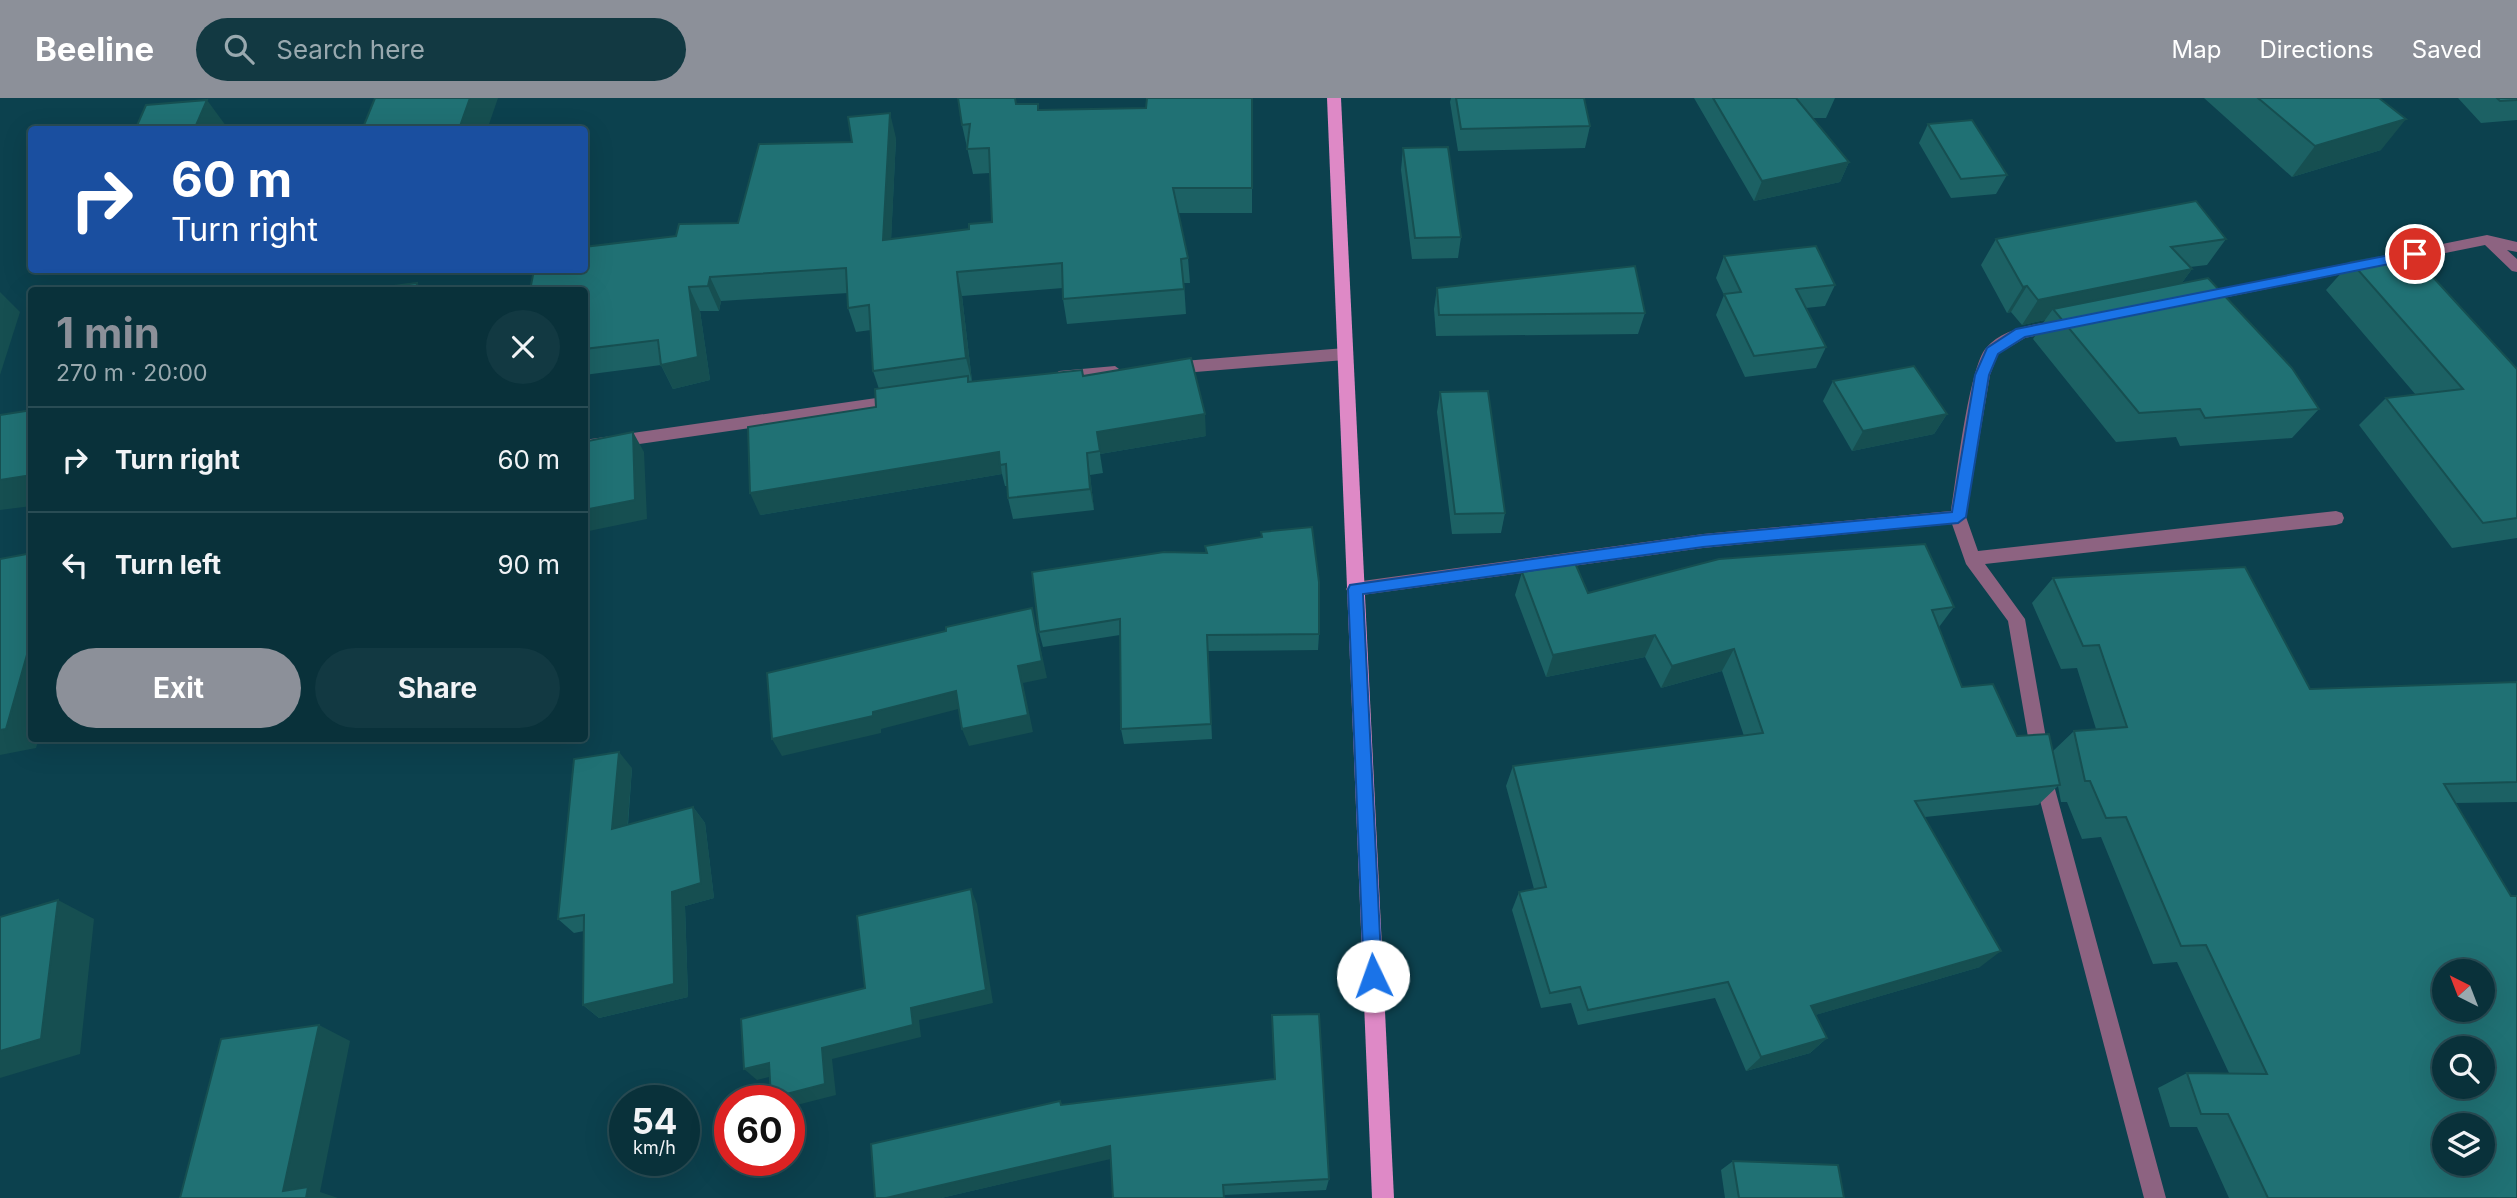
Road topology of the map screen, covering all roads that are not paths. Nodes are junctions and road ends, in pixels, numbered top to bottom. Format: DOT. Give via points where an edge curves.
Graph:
graph roads {
  1 [pos="1334,98"];
  2 [pos="2487,240"];
  3 [pos="2517,247"];
  4 [pos="2517,267"];
  5 [pos="2185,300"];
  6 [pos="2076,322"];
  7 [pos="1345,354"];
  8 [pos="1154,369"];
  9 [pos="1126,371"];
  10 [pos="1044,379"];
  11 [pos="909,399"];
  12 [pos="588,445"];
  13 [pos="1958,517"];
  14 [pos="2336,518"];
  15 [pos="1972,559"];
  16 [pos="1355,589"];
  17 [pos="1383,1198"];
  18 [pos="2155,1198"];
  1 -- 7 [label="main road"];
  2 -- 3 [label="street"];
  2 -- 4 [label="street"];
  2 -- 5 [label="street"];
  6 -- 13 [label="street" via="2021,333 1992,351 1982,375"];
  7 -- 8 [label="street"];
  7 -- 16 [label="main road"];
  9 -- 10 [label="street"];
  11 -- 12 [label="street"];
  13 -- 15 [label="street"];
  13 -- 16 [label="street" via="1703,541"];
  14 -- 15 [label="street"];
  15 -- 18 [label="street" via="2016,619 2046,789"];
  16 -- 17 [label="main road"];
}
